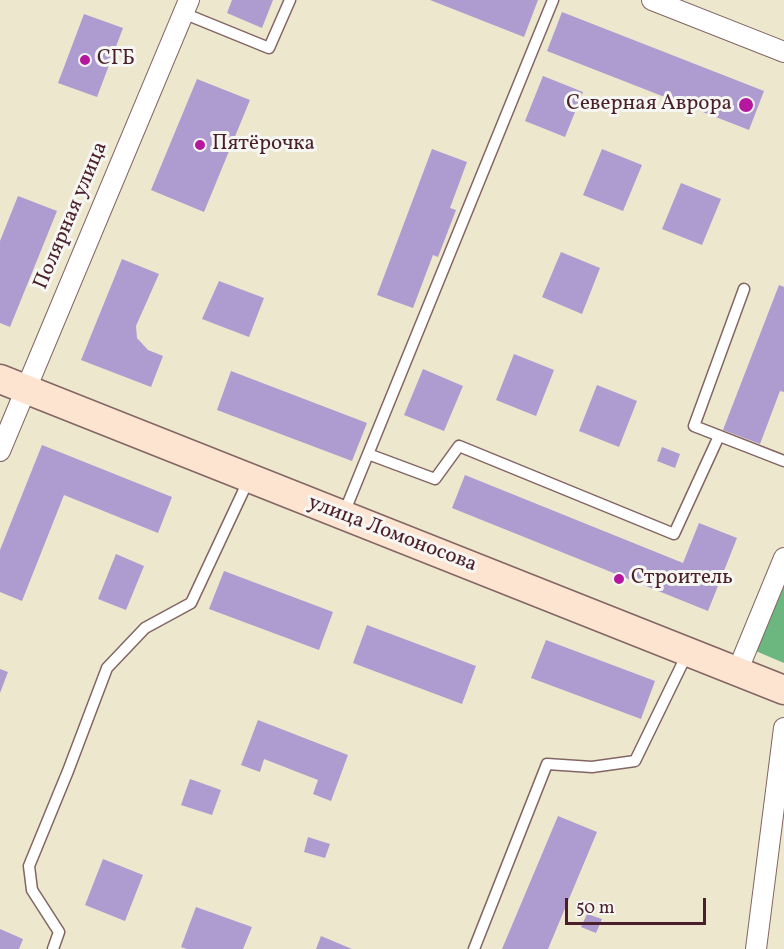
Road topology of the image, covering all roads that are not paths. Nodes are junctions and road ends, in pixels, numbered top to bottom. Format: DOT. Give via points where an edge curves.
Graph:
graph roads {
  1 [pos="290,0"];
  2 [pos="553,0"];
  3 [pos="652,0"];
  4 [pos="186,7"];
  5 [pos="784,52"];
  6 [pos="744,289"];
  7 [pos="13,384"];
  8 [pos="719,436"];
  9 [pos="0,451"];
  10 [pos="368,454"];
  11 [pos="784,461"];
  12 [pos="249,478"];
  13 [pos="343,515"];
  14 [pos="784,558"];
  15 [pos="688,652"];
  16 [pos="737,672"];
  17 [pos="784,690"];
  18 [pos="784,728"];
  19 [pos="52,949"];
  20 [pos="474,949"];
  21 [pos="756,949"];
  1 -- 4 [label="lane" via="269,48"];
  2 -- 10 [label="lane"];
  3 -- 5 [label="street"];
  4 -- 7 [label="street, Полярная улица"];
  6 -- 8 [label="lane" via="694,426"];
  7 -- 9 [label="street, Полярная улица"];
  7 -- 12 [label="street, улица Ломоносова"];
  8 -- 10 [label="lane" via="674,534 459,446 435,479"];
  8 -- 11 [label="lane"];
  10 -- 13 [label="lane"];
  12 -- 13 [label="street, улица Ломоносова"];
  12 -- 19 [label="lane" via="191,603 145,628 107,668 28,866 32,890 59,932"];
  13 -- 15 [label="street, улица Ломоносова"];
  14 -- 16 [label="street"];
  15 -- 16 [label="street, улица Ломоносова"];
  15 -- 20 [label="lane" via="635,761 592,767 547,764"];
  16 -- 17 [label="street, улица Ломоносова"];
  18 -- 21 [label="street"];
}
